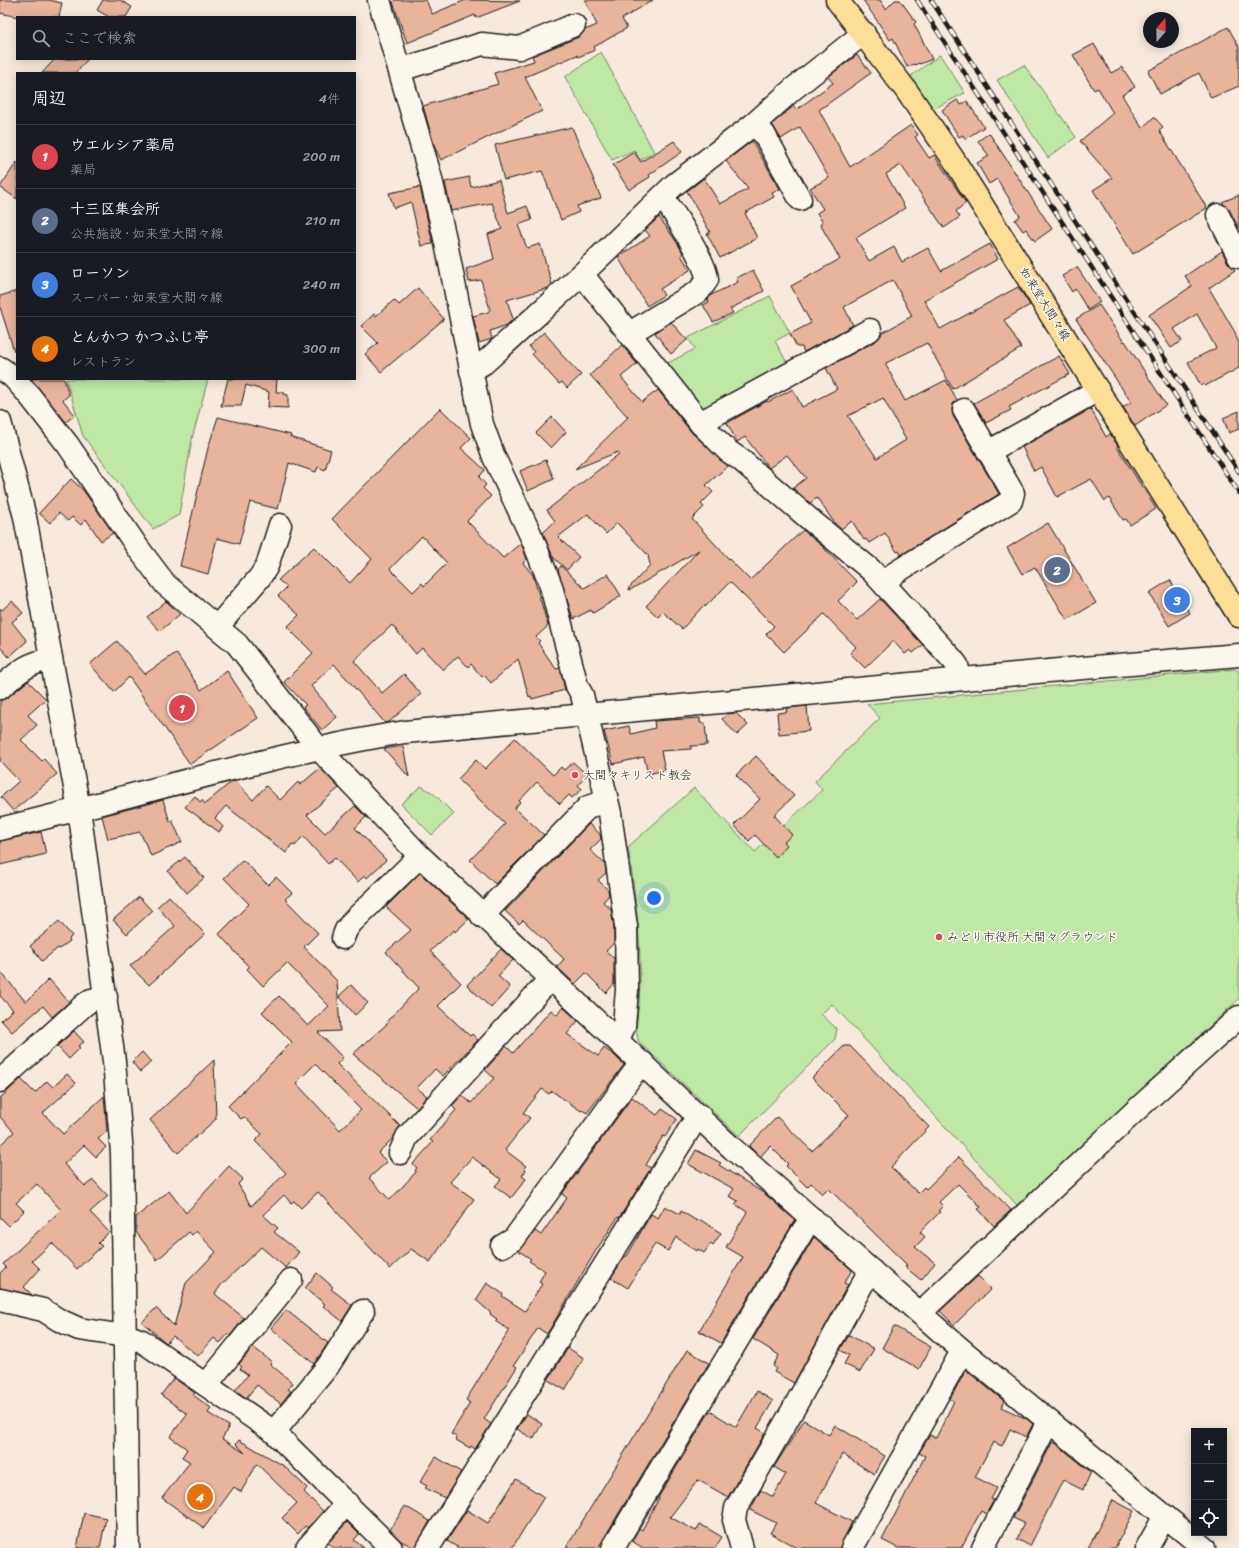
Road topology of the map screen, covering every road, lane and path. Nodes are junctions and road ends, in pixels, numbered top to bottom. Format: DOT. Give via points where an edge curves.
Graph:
graph roads {
  1 [pos="379,0"];
  2 [pos="837,0"];
  3 [pos="574,25"];
  4 [pos="864,33"];
  5 [pos="400,70"];
  6 [pos="754,124"];
  7 [pos="662,197"];
  8 [pos="800,199"];
  9 [pos="1218,215"];
  10 [pos="1239,256"];
  11 [pos="582,274"];
  12 [pos="870,330"];
  13 [pos="630,334"];
  14 [pos="0,368"];
  15 [pos="471,371"];
  16 [pos="1098,390"];
  17 [pos="964,410"];
  18 [pos="0,422"];
  19 [pos="701,424"];
  20 [pos="988,452"];
  21 [pos="280,525"];
  22 [pos="884,583"];
  23 [pos="1239,616"];
  24 [pos="218,626"];
  25 [pos="1239,655"];
  26 [pos="51,659"];
  27 [pos="960,679"];
  28 [pos="0,688"];
  29 [pos="586,715"];
  30 [pos="319,749"];
  31 [pos="606,801"];
  32 [pos="79,809"];
  33 [pos="0,829"];
  34 [pos="420,856"];
  35 [pos="482,916"];
  36 [pos="343,938"];
  37 [pos="551,978"];
  38 [pos="106,997"];
  39 [pos="1239,1017"];
  40 [pos="618,1040"];
  41 [pos="643,1063"];
  42 [pos="0,1081"];
  43 [pos="700,1116"];
  44 [pos="400,1153"];
  45 [pos="813,1219"];
  46 [pos="502,1246"];
  47 [pos="872,1271"];
  48 [pos="291,1280"];
  49 [pos="0,1300"];
  50 [pos="363,1312"];
  51 [pos="920,1314"];
  52 [pos="126,1336"];
  53 [pos="963,1352"];
  54 [pos="206,1385"];
  55 [pos="1050,1423"];
  56 [pos="274,1432"];
  57 [pos="347,1503"];
  58 [pos="1165,1516"];
  59 [pos="128,1548"];
  60 [pos="307,1548"];
  61 [pos="390,1548"];
  62 [pos="428,1548"];
  63 [pos="613,1548"];
  64 [pos="742,1548"];
  65 [pos="852,1548"];
  66 [pos="983,1548"];
  67 [pos="1147,1548"];
  68 [pos="1204,1548"];
  1 -- 5 [label="street"];
  2 -- 4 [label="main road, 如来堂大間々線"];
  3 -- 5 [label="street" via="518,48 482,44"];
  4 -- 6 [label="street" via="799,84"];
  4 -- 16 [label="main road, 如来堂大間々線" via="954,160"];
  5 -- 15 [label="street" via="430,175"];
  6 -- 7 [label="street"];
  6 -- 8 [label="street" via="764,134"];
  7 -- 11 [label="street"];
  7 -- 13 [label="street" via="705,268 707,280 699,290"];
  9 -- 10 [label="street"];
  11 -- 13 [label="street"];
  11 -- 15 [label="street" via="484,363"];
  12 -- 19 [label="street"];
  13 -- 19 [label="street"];
  14 -- 24 [label="street" via="12,376 29,395 68,445 166,585"];
  15 -- 29 [label="street" via="487,440 533,540 554,596"];
  16 -- 20 [label="street"];
  16 -- 23 [label="main road, 如来堂大間々線"];
  17 -- 20 [label="street"];
  18 -- 26 [label="street" via="25,517"];
  19 -- 22 [label="street" via="728,451 859,559"];
  20 -- 22 [label="street" via="1013,493 1011,501 894,573"];
  21 -- 24 [label="street" via="264,572"];
  22 -- 27 [label="street" via="957,665"];
  24 -- 30 [label="street" via="250,658"];
  25 -- 27 [label="street"];
  26 -- 28 [label="street" via="26,666"];
  26 -- 32 [label="street"];
  27 -- 29 [label="street"];
  29 -- 30 [label="street" via="423,730"];
  29 -- 31 [label="street"];
  30 -- 32 [label="street"];
  30 -- 34 [label="street"];
  31 -- 35 [label="street" via="588,807"];
  31 -- 40 [label="street" via="613,830 628,951 628,990 624,1026"];
  32 -- 33 [label="street"];
  32 -- 38 [label="street"];
  34 -- 35 [label="street"];
  34 -- 36 [label="street" via="352,922"];
  35 -- 37 [label="street"];
  37 -- 40 [label="street"];
  37 -- 44 [label="street" via="407,1137"];
  38 -- 42 [label="street" via="91,1000 84,1005"];
  38 -- 52 [label="street" via="118,1093 122,1153"];
  39 -- 51 [label="street" via="1134,1112"];
  40 -- 41 [label="street"];
  41 -- 43 [label="street"];
  41 -- 46 [label="street" via="514,1239"];
  43 -- 45 [label="street"];
  43 -- 62 [label="street"];
  45 -- 47 [label="street"];
  45 -- 63 [label="street"];
  47 -- 51 [label="street"];
  47 -- 64 [label="street" via="736,1508 734,1520"];
  48 -- 54 [label="street"];
  49 -- 52 [label="street" via="42,1310 79,1329"];
  50 -- 56 [label="street" via="328,1366"];
  51 -- 53 [label="street"];
  52 -- 54 [label="street" via="142,1341"];
  52 -- 59 [label="street"];
  53 -- 55 [label="street"];
  53 -- 65 [label="street"];
  54 -- 56 [label="street"];
  55 -- 58 [label="street"];
  55 -- 66 [label="street"];
  56 -- 57 [label="street"];
  57 -- 60 [label="street"];
  57 -- 61 [label="street"];
  58 -- 67 [label="street"];
  58 -- 68 [label="street"];
}
